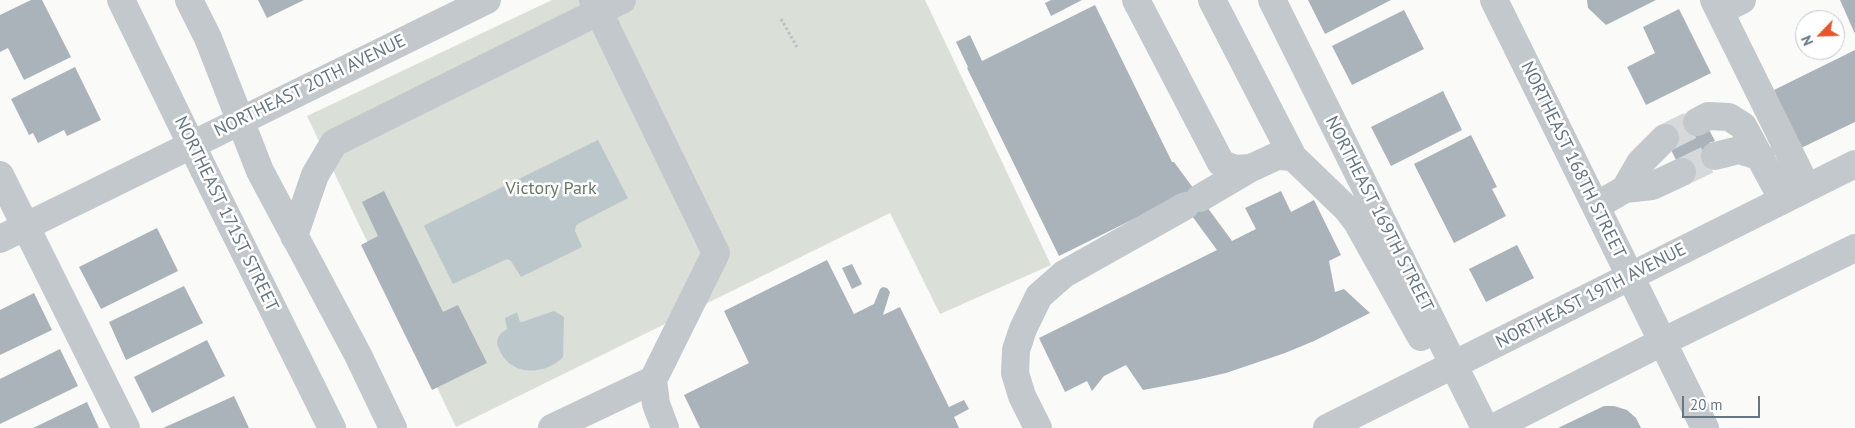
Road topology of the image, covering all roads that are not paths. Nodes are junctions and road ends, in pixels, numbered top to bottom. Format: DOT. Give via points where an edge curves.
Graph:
graph roads {
  1 [pos="121,0"];
  2 [pos="189,0"];
  3 [pos="486,0"];
  4 [pos="1136,0"];
  5 [pos="1212,0"];
  6 [pos="1272,0"];
  7 [pos="1494,0"];
  8 [pos="604,4"];
  9 [pos="1725,4"];
  10 [pos="240,120"];
  11 [pos="1697,122"];
  12 [pos="1665,138"];
  13 [pos="191,144"];
  14 [pos="1715,156"];
  15 [pos="1293,157"];
  16 [pos="1761,157"];
  17 [pos="1855,164"];
  18 [pos="1251,168"];
  19 [pos="1682,172"];
  20 [pos="0,175"];
  21 [pos="1807,188"];
  22 [pos="1625,189"];
  23 [pos="1783,200"];
  24 [pos="1596,206"];
  25 [pos="26,226"];
  26 [pos="294,236"];
  27 [pos="0,239"];
  28 [pos="1855,248"];
  29 [pos="1630,276"];
  30 [pos="1662,342"];
  31 [pos="1455,364"];
  32 [pos="653,380"];
  33 [pos="126,428"];
  34 [pos="332,428"];
  35 [pos="393,428"];
  36 [pos="552,428"];
  37 [pos="665,428"];
  38 [pos="1038,428"];
  39 [pos="1326,428"];
  40 [pos="1485,428"];
  41 [pos="1493,428"];
  42 [pos="1705,428"];
  1 -- 13 [label="street, NORTHEAST 171ST STREET"];
  2 -- 10 [label="street" via="208,38"];
  3 -- 10 [label="street, NORTHEAST 20TH AVENUE"];
  4 -- 18 [label="street" via="1221,163 1235,169"];
  5 -- 15 [label="street"];
  6 -- 31 [label="street, NORTHEAST 169TH STREET"];
  7 -- 24 [label="street, NORTHEAST 168TH STREET"];
  8 -- 26 [label="street" via="334,143 315,175"];
  8 -- 32 [label="street" via="716,253"];
  9 -- 21 [label="street"];
  10 -- 13 [label="street, NORTHEAST 20TH AVENUE"];
  10 -- 26 [label="street" via="260,171"];
  11 -- 16 [label="street" via="1708,116 1729,117 1743,126"];
  12 -- 22 [label="street" via="1640,163"];
  13 -- 25 [label="street, NORTHEAST 20TH AVENUE"];
  13 -- 34 [label="street, NORTHEAST 171ST STREET"];
  14 -- 16 [label="street" via="1738,150"];
  15 -- 18 [label="street" via="1277,156"];
  15 -- 31 [label="street" via="1357,222 1426,345"];
  16 -- 23 [label="street"];
  17 -- 21 [label="street, NORTHEAST 19TH AVENUE"];
  18 -- 38 [label="street" via="1064,274 1039,296 1016,350 1015,373"];
  19 -- 22 [label="street" via="1652,186"];
  20 -- 25 [label="street"];
  21 -- 23 [label="street, NORTHEAST 19TH AVENUE"];
  22 -- 24 [label="street"];
  23 -- 29 [label="street, NORTHEAST 19TH AVENUE"];
  24 -- 29 [label="street, NORTHEAST 168TH STREET"];
  25 -- 27 [label="street, NORTHEAST 20TH AVENUE"];
  25 -- 33 [label="street"];
  26 -- 35 [label="street" via="358,354"];
  28 -- 30 [label="street"];
  29 -- 30 [label="street, NORTHEAST 168TH STREET"];
  29 -- 31 [label="street, NORTHEAST 19TH AVENUE"];
  30 -- 41 [label="street"];
  30 -- 42 [label="street, NORTHEAST 168TH STREET"];
  31 -- 39 [label="street, NORTHEAST 19TH AVENUE"];
  31 -- 40 [label="street, NORTHEAST 169TH STREET"];
  32 -- 36 [label="street"];
  32 -- 37 [label="street" via="656,404"];
}
